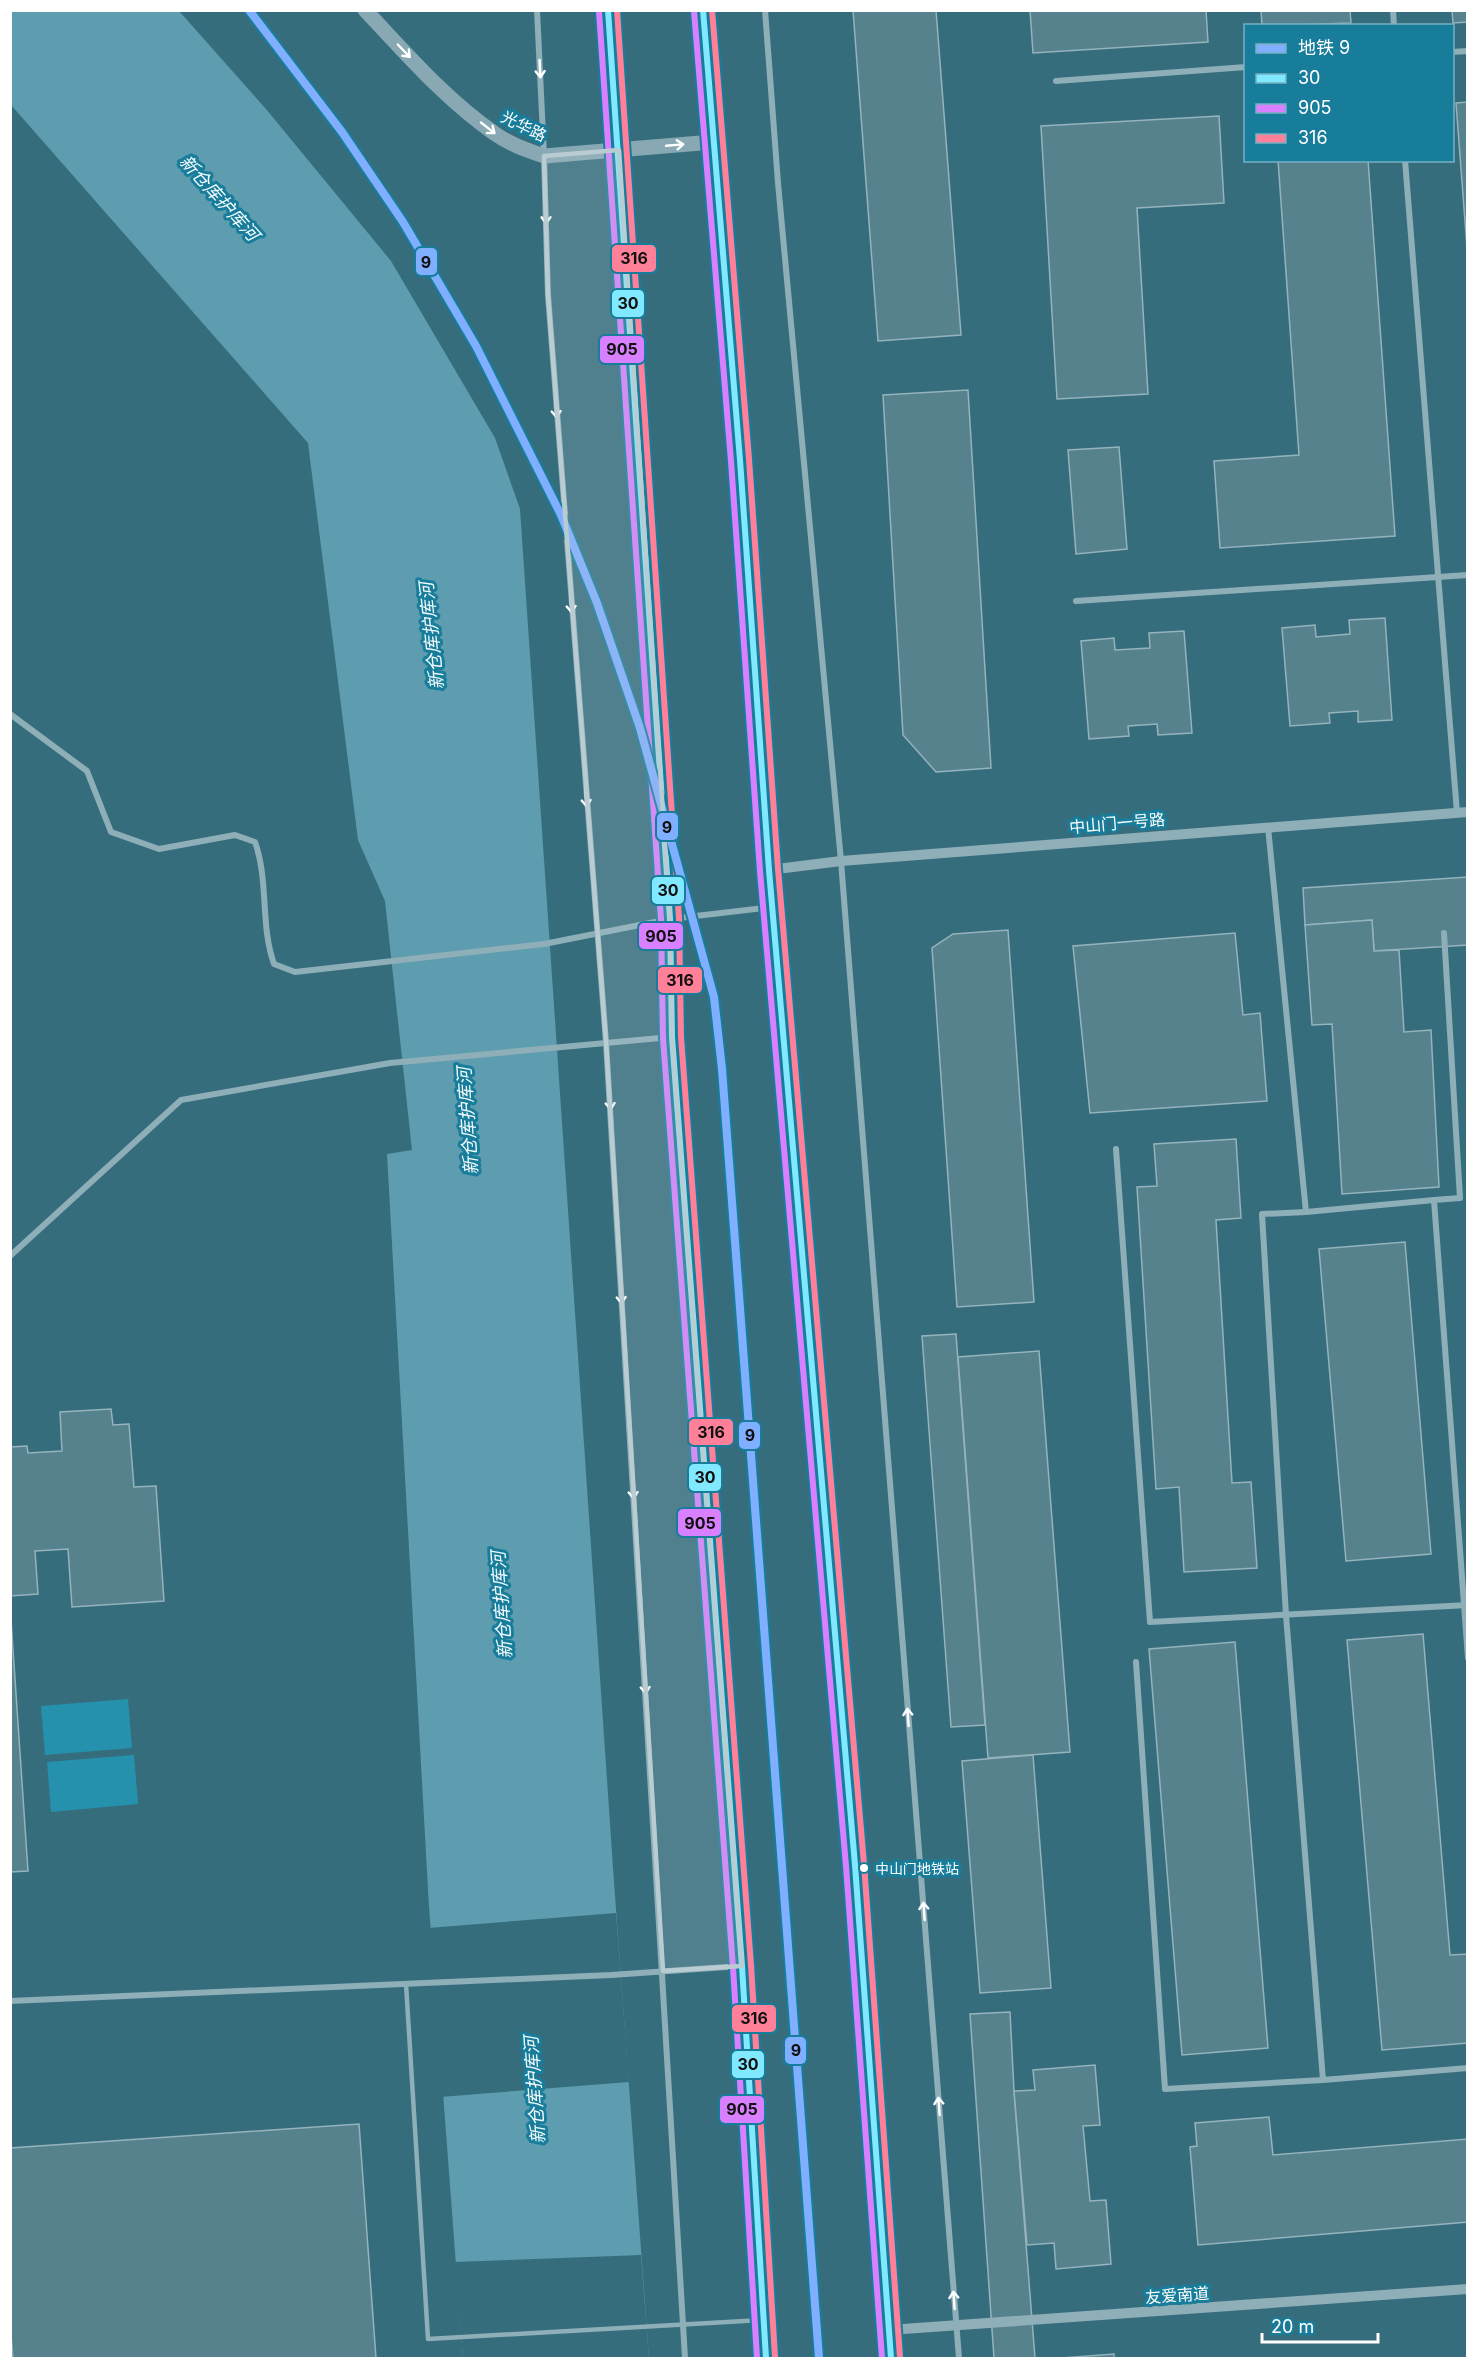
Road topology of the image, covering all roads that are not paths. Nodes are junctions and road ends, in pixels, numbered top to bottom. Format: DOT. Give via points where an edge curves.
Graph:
graph roads {
  1 [pos="365,10"];
  2 [pos="537,10"];
  3 [pos="608,10"];
  4 [pos="703,10"];
  5 [pos="765,10"];
  6 [pos="1244,67"];
  7 [pos="1056,81"];
  8 [pos="713,142"];
  9 [pos="619,150"];
  10 [pos="544,156"];
  11 [pos="1405,162"];
  12 [pos="1467,575"];
  13 [pos="1438,577"];
  14 [pos="1076,601"];
  15 [pos="10,714"];
  16 [pos="1462,812"];
  17 [pos="1268,826"];
  18 [pos="841,861"];
  19 [pos="769,870"];
  20 [pos="773,907"];
  21 [pos="670,919"];
  22 [pos="596,933"];
  23 [pos="1444,933"];
  24 [pos="672,1037"];
  25 [pos="606,1042"];
  26 [pos="1116,1149"];
  27 [pos="1464,1197"];
  28 [pos="1434,1200"];
  29 [pos="1305,1212"];
  30 [pos="10,1256"];
  31 [pos="1466,1605"];
  32 [pos="1286,1615"];
  33 [pos="1467,1658"];
  34 [pos="1136,1662"];
  35 [pos="741,1966"];
  36 [pos="663,1971"];
  37 [pos="406,1984"];
  38 [pos="10,2001"];
  39 [pos="1467,2068"];
  40 [pos="1323,2080"];
  41 [pos="1467,2289"];
  42 [pos="763,2320"];
  43 [pos="683,2325"];
  44 [pos="956,2325"];
  45 [pos="889,2330"];
  46 [pos="685,2358"];
  47 [pos="766,2358"];
  48 [pos="891,2358"];
  49 [pos="959,2358"];
  1 -- 10 [label="main road, 光华路, one-way" via="443,91 494,134"];
  2 -- 10 [label="street, one-way"];
  3 -- 9 [label="main road"];
  4 -- 8 [label="main road"];
  5 -- 18 [label="street"];
  6 -- 7 [label="street"];
  9 -- 8 [label="main road, 光华路, one-way"];
  8 -- 19 [label="main road"];
  9 -- 10 [label="main road, 光华路"];
  9 -- 21 [label="main road"];
  10 -- 22 [label="street, one-way" via="548,295"];
  11 -- 13 [label="street"];
  12 -- 13 [label="street"];
  13 -- 14 [label="street"];
  13 -- 16 [label="street"];
  15 -- 22 [label="street" via="87,771 111,832 159,849 235,835 255,842 262,861 269,948 274,964 295,972 543,944"];
  16 -- 17 [label="street, 中山门一号路"];
  17 -- 18 [label="street, 中山门一号路"];
  17 -- 29 [label="street"];
  18 -- 19 [label="street, 中山门一号路"];
  44 -- 18 [label="street, one-way"];
  19 -- 20 [label="main road"];
  20 -- 21 [label="street"];
  20 -- 45 [label="main road" via="855,1865"];
  21 -- 22 [label="street"];
  21 -- 24 [label="main road"];
  22 -- 25 [label="street"];
  23 -- 27 [label="street"];
  24 -- 25 [label="street"];
  24 -- 35 [label="main road"];
  25 -- 30 [label="street" via="390,1062 181,1100"];
  25 -- 36 [label="street, one-way"];
  26 -- 32 [label="street" via="1150,1622"];
  27 -- 28 [label="street"];
  28 -- 29 [label="street"];
  28 -- 31 [label="street"];
  29 -- 32 [label="street" via="1262,1214"];
  31 -- 32 [label="street"];
  31 -- 33 [label="street"];
  32 -- 40 [label="street"];
  34 -- 40 [label="street" via="1165,2089"];
  35 -- 36 [label="street"];
  35 -- 42 [label="main road"];
  36 -- 37 [label="street"];
  36 -- 43 [label="street"];
  37 -- 38 [label="street"];
  37 -- 43 [label="lane" via="428,2339"];
  39 -- 40 [label="street"];
  41 -- 44 [label="street, 友爱南道"];
  42 -- 43 [label="lane"];
  42 -- 47 [label="main road"];
  43 -- 46 [label="street"];
  44 -- 45 [label="street, 友爱南道"];
  44 -- 49 [label="street"];
  45 -- 48 [label="main road"];
}
